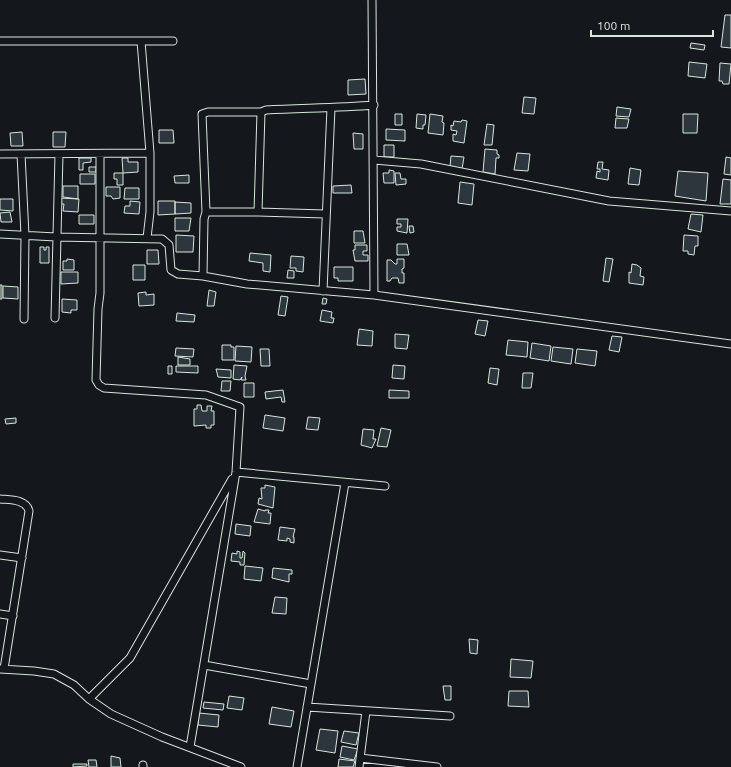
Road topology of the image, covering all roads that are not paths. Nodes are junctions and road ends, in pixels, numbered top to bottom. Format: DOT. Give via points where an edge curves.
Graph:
graph roads {
  1 [pos="372,0"];
  2 [pos="0,41"];
  3 [pos="141,41"];
  4 [pos="173,41"];
  5 [pos="374,105"];
  6 [pos="330,108"];
  7 [pos="261,112"];
  8 [pos="150,153"];
  9 [pos="0,154"];
  10 [pos="21,154"];
  11 [pos="59,154"];
  12 [pos="100,154"];
  13 [pos="374,160"];
  14 [pos="731,211"];
  15 [pos="206,212"];
  16 [pos="258,212"];
  17 [pos="325,214"];
  18 [pos="0,234"];
  19 [pos="25,235"];
  20 [pos="56,237"];
  21 [pos="100,238"];
  22 [pos="147,238"];
  23 [pos="203,276"];
  24 [pos="323,291"];
  25 [pos="374,295"];
  26 [pos="54,318"];
  27 [pos="24,320"];
  28 [pos="731,344"];
  29 [pos="236,472"];
  30 [pos="345,483"];
  31 [pos="385,486"];
  32 [pos="0,499"];
  33 [pos="0,555"];
  34 [pos="22,558"];
  35 [pos="0,614"];
  36 [pos="13,616"];
  37 [pos="204,665"];
  38 [pos="2,669"];
  39 [pos="311,684"];
  40 [pos="89,699"];
  41 [pos="307,707"];
  42 [pos="366,711"];
  43 [pos="450,716"];
  44 [pos="190,747"];
  45 [pos="360,758"];
  46 [pos="408,765"];
  47 [pos="241,767"];
  48 [pos="297,767"];
  49 [pos="359,767"];
  50 [pos="437,767"];
  1 -- 5 [label="street"];
  2 -- 3 [label="street"];
  3 -- 4 [label="street"];
  3 -- 8 [label="street"];
  5 -- 6 [label="street"];
  5 -- 13 [label="street"];
  6 -- 7 [label="street"];
  6 -- 17 [label="street"];
  7 -- 15 [label="street" via="202,114"];
  7 -- 16 [label="street"];
  8 -- 12 [label="street"];
  8 -- 22 [label="street" via="150,218"];
  9 -- 10 [label="street"];
  10 -- 11 [label="street"];
  10 -- 19 [label="street"];
  11 -- 12 [label="street"];
  11 -- 20 [label="street"];
  12 -- 21 [label="street"];
  13 -- 14 [label="street" via="422,164 609,201"];
  13 -- 25 [label="street"];
  15 -- 16 [label="street"];
  15 -- 23 [label="street"];
  16 -- 17 [label="street"];
  17 -- 24 [label="street"];
  18 -- 19 [label="street"];
  19 -- 20 [label="street"];
  19 -- 27 [label="street"];
  20 -- 21 [label="street"];
  20 -- 26 [label="street"];
  21 -- 22 [label="street"];
  21 -- 29 [label="street" via="96,372 99,385 104,388 206,395 240,407"];
  22 -- 23 [label="street" via="162,239 169,245 171,270 178,274"];
  23 -- 24 [label="street" via="247,284"];
  24 -- 25 [label="street"];
  25 -- 28 [label="street"];
  29 -- 30 [label="street"];
  29 -- 37 [label="street"];
  29 -- 40 [label="street" via="130,658"];
  30 -- 31 [label="street"];
  30 -- 39 [label="street"];
  32 -- 34 [label="street" via="22,502 28,506"];
  33 -- 34 [label="street"];
  34 -- 36 [label="street"];
  35 -- 36 [label="street"];
  36 -- 38 [label="street"];
  37 -- 39 [label="street"];
  37 -- 44 [label="street"];
  38 -- 40 [label="street" via="54,674"];
  39 -- 41 [label="street"];
  40 -- 44 [label="street" via="111,714"];
  41 -- 42 [label="street"];
  41 -- 48 [label="street"];
  42 -- 43 [label="street"];
  42 -- 45 [label="street"];
  44 -- 47 [label="street"];
  45 -- 46 [label="street"];
  45 -- 49 [label="street"];
  46 -- 50 [label="street"];
}
